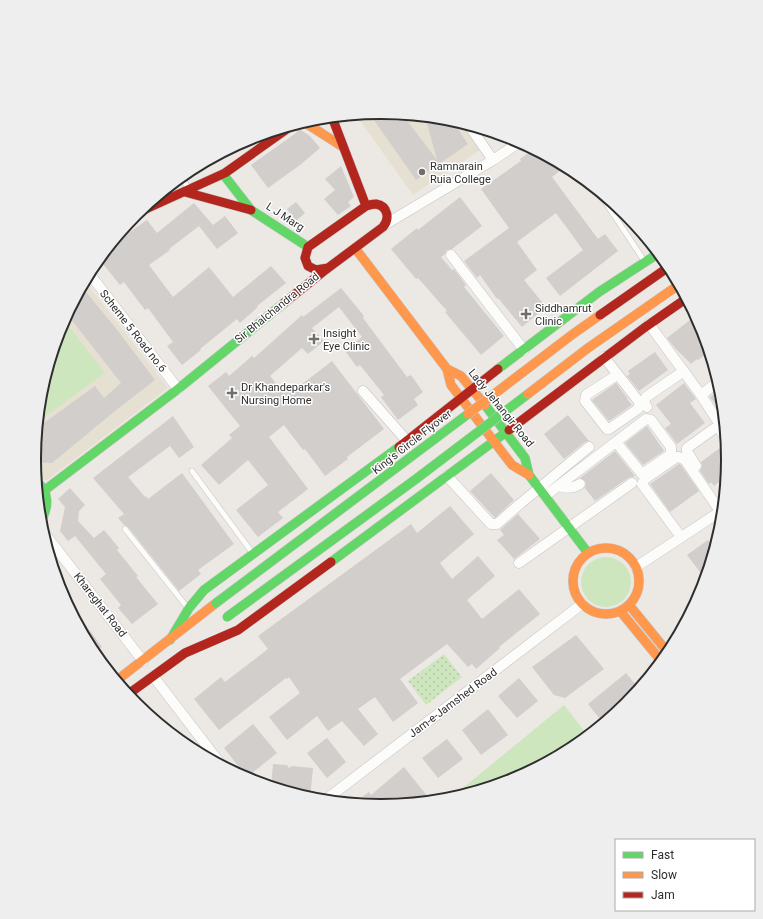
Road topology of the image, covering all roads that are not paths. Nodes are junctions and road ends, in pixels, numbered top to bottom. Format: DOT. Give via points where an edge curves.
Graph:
graph roads {
  1 [pos="334,123"];
  2 [pos="311,127"];
  3 [pos="474,132"];
  4 [pos="278,135"];
  5 [pos="514,146"];
  6 [pos="343,147"];
  7 [pos="493,160"];
  8 [pos="223,174"];
  9 [pos="183,182"];
  10 [pos="187,191"];
  11 [pos="606,203"];
  12 [pos="155,205"];
  13 [pos="366,206"];
  14 [pos="251,210"];
  15 [pos="386,224"];
  16 [pos="308,247"];
  17 [pos="355,248"];
  18 [pos="450,256"];
  19 [pos="655,256"];
  20 [pos="645,263"];
  21 [pos="328,268"];
  22 [pos="665,270"];
  23 [pos="93,278"];
  24 [pos="675,287"];
  25 [pos="683,301"];
  26 [pos="649,324"];
  27 [pos="524,350"];
  28 [pos="604,357"];
  29 [pos="447,369"];
  30 [pos="684,371"];
  31 [pos="617,375"];
  32 [pos="713,385"];
  33 [pos="178,389"];
  34 [pos="472,389"];
  35 [pos="364,391"];
  36 [pos="701,395"];
  37 [pos="461,398"];
  38 [pos="647,407"];
  39 [pos="718,420"];
  40 [pos="720,430"];
  41 [pos="504,432"];
  42 [pos="493,440"];
  43 [pos="407,441"];
  44 [pos="616,442"];
  45 [pos="589,447"];
  46 [pos="192,471"];
  47 [pos="529,475"];
  48 [pos="447,476"];
  49 [pos="632,483"];
  50 [pos="580,484"];
  51 [pos="42,486"];
  52 [pos="558,486"];
  53 [pos="539,488"];
  54 [pos="45,490"];
  55 [pos="546,496"];
  56 [pos="719,506"];
  57 [pos="719,507"];
  58 [pos="717,512"];
  59 [pos="46,514"];
  60 [pos="570,527"];
  61 [pos="125,529"];
  62 [pos="681,537"];
  63 [pos="52,543"];
  64 [pos="588,553"];
  65 [pos="253,554"];
  66 [pos="519,563"];
  67 [pos="636,567"];
  68 [pos="582,604"];
  69 [pos="630,606"];
  70 [pos="189,608"];
  71 [pos="621,612"];
  72 [pos="224,620"];
  73 [pos="209,633"];
  74 [pos="170,640"];
  75 [pos="665,649"];
  76 [pos="185,653"];
  77 [pos="659,658"];
  78 [pos="143,661"];
  79 [pos="153,676"];
  80 [pos="120,678"];
  81 [pos="132,691"];
  82 [pos="214,756"];
  83 [pos="331,796"];
  1 -- 6 [label="main road"];
  2 -- 6 [label="main road"];
  3 -- 7 [label="street"];
  4 -- 8 [label="main road"];
  5 -- 7 [label="street, Sir Bhalchandra Road"];
  6 -- 13 [label="main road"];
  7 -- 15 [label="street, Sir Bhalchandra Road"];
  8 -- 10 [label="main road"];
  8 -- 14 [label="main road, L J Marg"];
  9 -- 10 [label="lane"];
  10 -- 12 [label="main road"];
  10 -- 14 [label="main road"];
  11 -- 20 [label="lane"];
  13 -- 15 [label="main road" via="380,205 386,210"];
  13 -- 16 [label="main road"];
  14 -- 16 [label="main road, L J Marg"];
  15 -- 17 [label="main road, Sir Bhalchandra Road"];
  16 -- 21 [label="main road, L J Marg" via="304,255 311,269 320,271"];
  17 -- 21 [label="main road, Sir Bhalchandra Road"];
  17 -- 29 [label="main road, Lady Jehangir Road"];
  18 -- 27 [label="street"];
  19 -- 20 [label="main road"];
  20 -- 27 [label="main road" via="599,292"];
  21 -- 33 [label="main road, Sir Bhalchandra Road"];
  22 -- 74 [label="main road, King's Circle Flyover, bridge" via="573,334"];
  23 -- 33 [label="street, Scheme 5 Road no.6"];
  24 -- 72 [label="main road, bridge" via="588,348"];
  25 -- 26 [label="main road"];
  26 -- 28 [label="main road"];
  26 -- 30 [label="street"];
  27 -- 34 [label="main road"];
  28 -- 31 [label="street"];
  28 -- 41 [label="main road"];
  29 -- 34 [label="main road, Lady Jehangir Road" via="461,376"];
  29 -- 37 [label="main road" via="451,385"];
  30 -- 36 [label="street"];
  30 -- 38 [label="street" via="646,397 644,403"];
  31 -- 31 [label="street" via="640,406 607,429 585,398"];
  32 -- 36 [label="street"];
  33 -- 54 [label="main road, Sir Bhalchandra Road"];
  34 -- 37 [label="main road"];
  34 -- 41 [label="main road, Lady Jehangir Road"];
  35 -- 43 [label="street"];
  36 -- 39 [label="street"];
  37 -- 42 [label="main road"];
  37 -- 43 [label="main road"];
  40 -- 56 [label="street" via="715,428 686,450"];
  41 -- 42 [label="main road"];
  41 -- 47 [label="main road, Lady Jehangir Road" via="525,458"];
  42 -- 47 [label="main road" via="512,465"];
  42 -- 48 [label="main road"];
  43 -- 65 [label="main road"];
  44 -- 44 [label="street" via="649,419 671,447 672,452 642,474"];
  44 -- 52 [label="street"];
  45 -- 53 [label="street"];
  46 -- 65 [label="lane"];
  47 -- 53 [label="main road, Lady Jehangir Road"];
  48 -- 53 [label="street" via="494,525"];
  48 -- 76 [label="main road" via="238,630"];
  49 -- 60 [label="street"];
  50 -- 52 [label="street" via="574,488"];
  51 -- 54 [label="main road"];
  52 -- 55 [label="street"];
  53 -- 55 [label="main road, Lady Jehangir Road"];
  54 -- 59 [label="main road" via="48,499"];
  55 -- 60 [label="main road, Lady Jehangir Road"];
  57 -- 62 [label="street" via="685,460 679,457 645,479 642,484"];
  58 -- 62 [label="street"];
  60 -- 64 [label="main road, Lady Jehangir Road"];
  60 -- 66 [label="street"];
  61 -- 70 [label="lane"];
  62 -- 67 [label="street"];
  63 -- 78 [label="street, Khareghat Road"];
  64 -- 67 [label="main road" via="610,548 631,558"];
  64 -- 68 [label="main road" via="575,568 572,580 573,588"];
  65 -- 70 [label="main road" via="204,590"];
  67 -- 69 [label="main road" via="639,577 638,591"];
  68 -- 71 [label="main road" via="597,613"];
  68 -- 83 [label="street, Jam-e-Jamshed Road"];
  69 -- 71 [label="main road"];
  69 -- 75 [label="main road"];
  70 -- 74 [label="main road"];
  71 -- 77 [label="main road"];
  73 -- 76 [label="main road"];
  74 -- 78 [label="main road, King's Circle Flyover"];
  76 -- 79 [label="main road"];
  78 -- 80 [label="main road, King's Circle Flyover"];
  79 -- 81 [label="main road"];
  79 -- 82 [label="street"];
}
